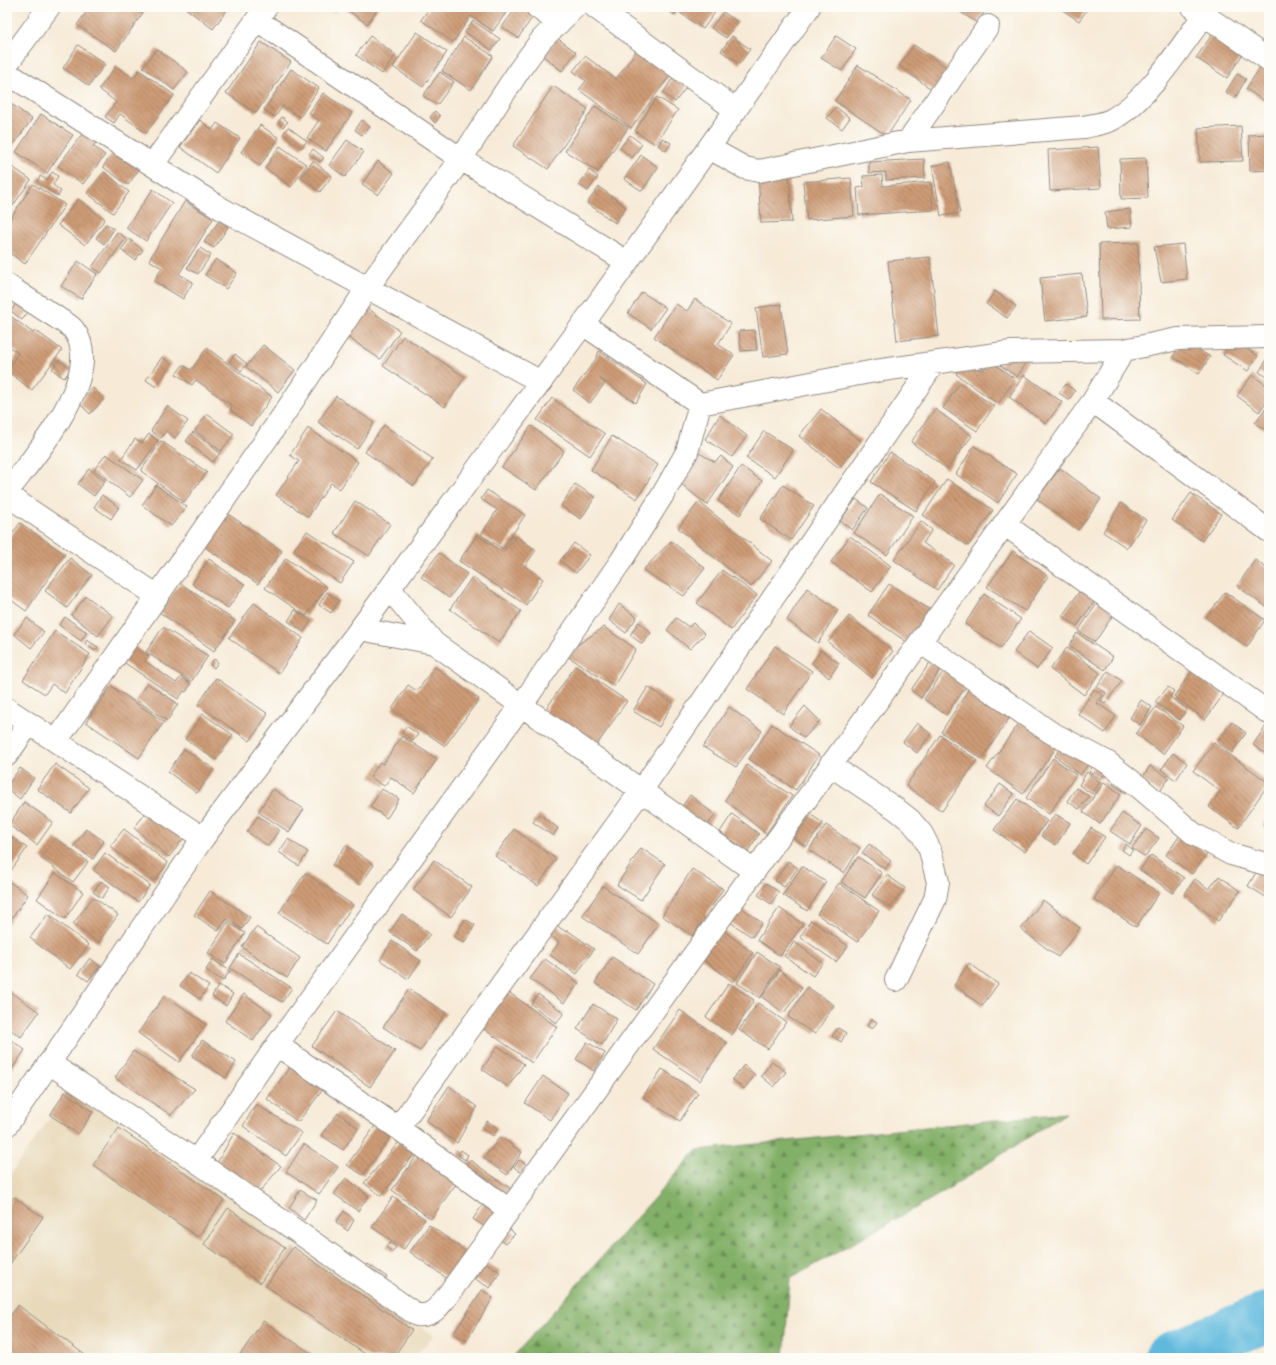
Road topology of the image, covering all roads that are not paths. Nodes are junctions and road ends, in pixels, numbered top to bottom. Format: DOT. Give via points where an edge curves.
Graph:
graph roads {
  1 [pos="49,7"];
  2 [pos="537,7"];
  3 [pos="576,7"];
  4 [pos="595,7"];
  5 [pos="809,7"];
  6 [pos="1198,11"];
  7 [pos="262,14"];
  8 [pos="558,23"];
  9 [pos="988,26"];
  10 [pos="1269,60"];
  11 [pos="7,64"];
  12 [pos="7,73"];
  13 [pos="736,110"];
  14 [pos="908,141"];
  15 [pos="709,148"];
  16 [pos="461,159"];
  17 [pos="153,164"];
  18 [pos="627,262"];
  19 [pos="7,285"];
  20 [pos="368,287"];
  21 [pos="583,324"];
  22 [pos="1266,340"];
  23 [pos="1124,350"];
  24 [pos="934,363"];
  25 [pos="541,382"];
  26 [pos="1093,401"];
  27 [pos="700,404"];
  28 [pos="7,492"];
  29 [pos="7,495"];
  30 [pos="1004,524"];
  31 [pos="1269,531"];
  32 [pos="390,589"];
  33 [pos="156,595"];
  34 [pos="360,629"];
  35 [pos="920,642"];
  36 [pos="434,643"];
  37 [pos="522,706"];
  38 [pos="7,709"];
  39 [pos="1269,713"];
  40 [pos="29,724"];
  41 [pos="57,740"];
  42 [pos="7,755"];
  43 [pos="830,765"];
  44 [pos="641,791"];
  45 [pos="203,838"];
  46 [pos="1269,865"];
  47 [pos="754,871"];
  48 [pos="896,980"];
  49 [pos="277,1045"];
  50 [pos="49,1063"];
  51 [pos="7,1125"];
  52 [pos="398,1128"];
  53 [pos="196,1161"];
  54 [pos="509,1210"];
  1 -- 11 [label="street"];
  2 -- 8 [label="street"];
  3 -- 8 [label="street"];
  4 -- 13 [label="street"];
  5 -- 13 [label="street"];
  6 -- 10 [label="street"];
  6 -- 14 [label="street" via="1162,70 1135,102 1110,121 1084,128"];
  7 -- 16 [label="street"];
  7 -- 17 [label="street"];
  8 -- 16 [label="street" via="542,39 520,69"];
  9 -- 14 [label="street"];
  12 -- 17 [label="street"];
  13 -- 15 [label="street"];
  14 -- 15 [label="street" via="759,171 745,168"];
  15 -- 18 [label="street"];
  16 -- 18 [label="street"];
  16 -- 20 [label="street"];
  17 -- 20 [label="street" via="222,209"];
  18 -- 21 [label="street"];
  19 -- 28 [label="street" via="72,328 81,341 84,358 79,379 56,426"];
  20 -- 25 [label="street"];
  20 -- 33 [label="street" via="284,414"];
  21 -- 25 [label="street"];
  21 -- 27 [label="street"];
  22 -- 23 [label="street" via="1178,339"];
  23 -- 24 [label="street" via="1011,352"];
  23 -- 26 [label="street"];
  24 -- 27 [label="street" via="875,371"];
  24 -- 44 [label="street"];
  25 -- 32 [label="street"];
  26 -- 30 [label="street"];
  26 -- 31 [label="street"];
  27 -- 37 [label="street" via="687,452 666,489 621,561"];
  29 -- 33 [label="street"];
  30 -- 35 [label="street"];
  30 -- 39 [label="street"];
  32 -- 34 [label="street"];
  32 -- 36 [label="street"];
  33 -- 41 [label="street"];
  34 -- 36 [label="street"];
  34 -- 45 [label="street"];
  35 -- 43 [label="street"];
  35 -- 46 [label="street" via="1050,732 1107,762 1194,834 1231,854"];
  36 -- 37 [label="street"];
  37 -- 44 [label="street"];
  37 -- 49 [label="street"];
  38 -- 40 [label="street"];
  40 -- 41 [label="street"];
  40 -- 42 [label="street"];
  41 -- 45 [label="street"];
  43 -- 47 [label="street"];
  43 -- 48 [label="street" via="910,820 922,834 930,850 938,882 935,899"];
  44 -- 47 [label="street"];
  44 -- 52 [label="street"];
  45 -- 50 [label="street"];
  47 -- 54 [label="street"];
  49 -- 52 [label="street"];
  49 -- 53 [label="street"];
  50 -- 51 [label="street"];
  50 -- 53 [label="street"];
  52 -- 54 [label="street"];
  53 -- 54 [label="street" via="417,1315 425,1316 436,1310"];
}
